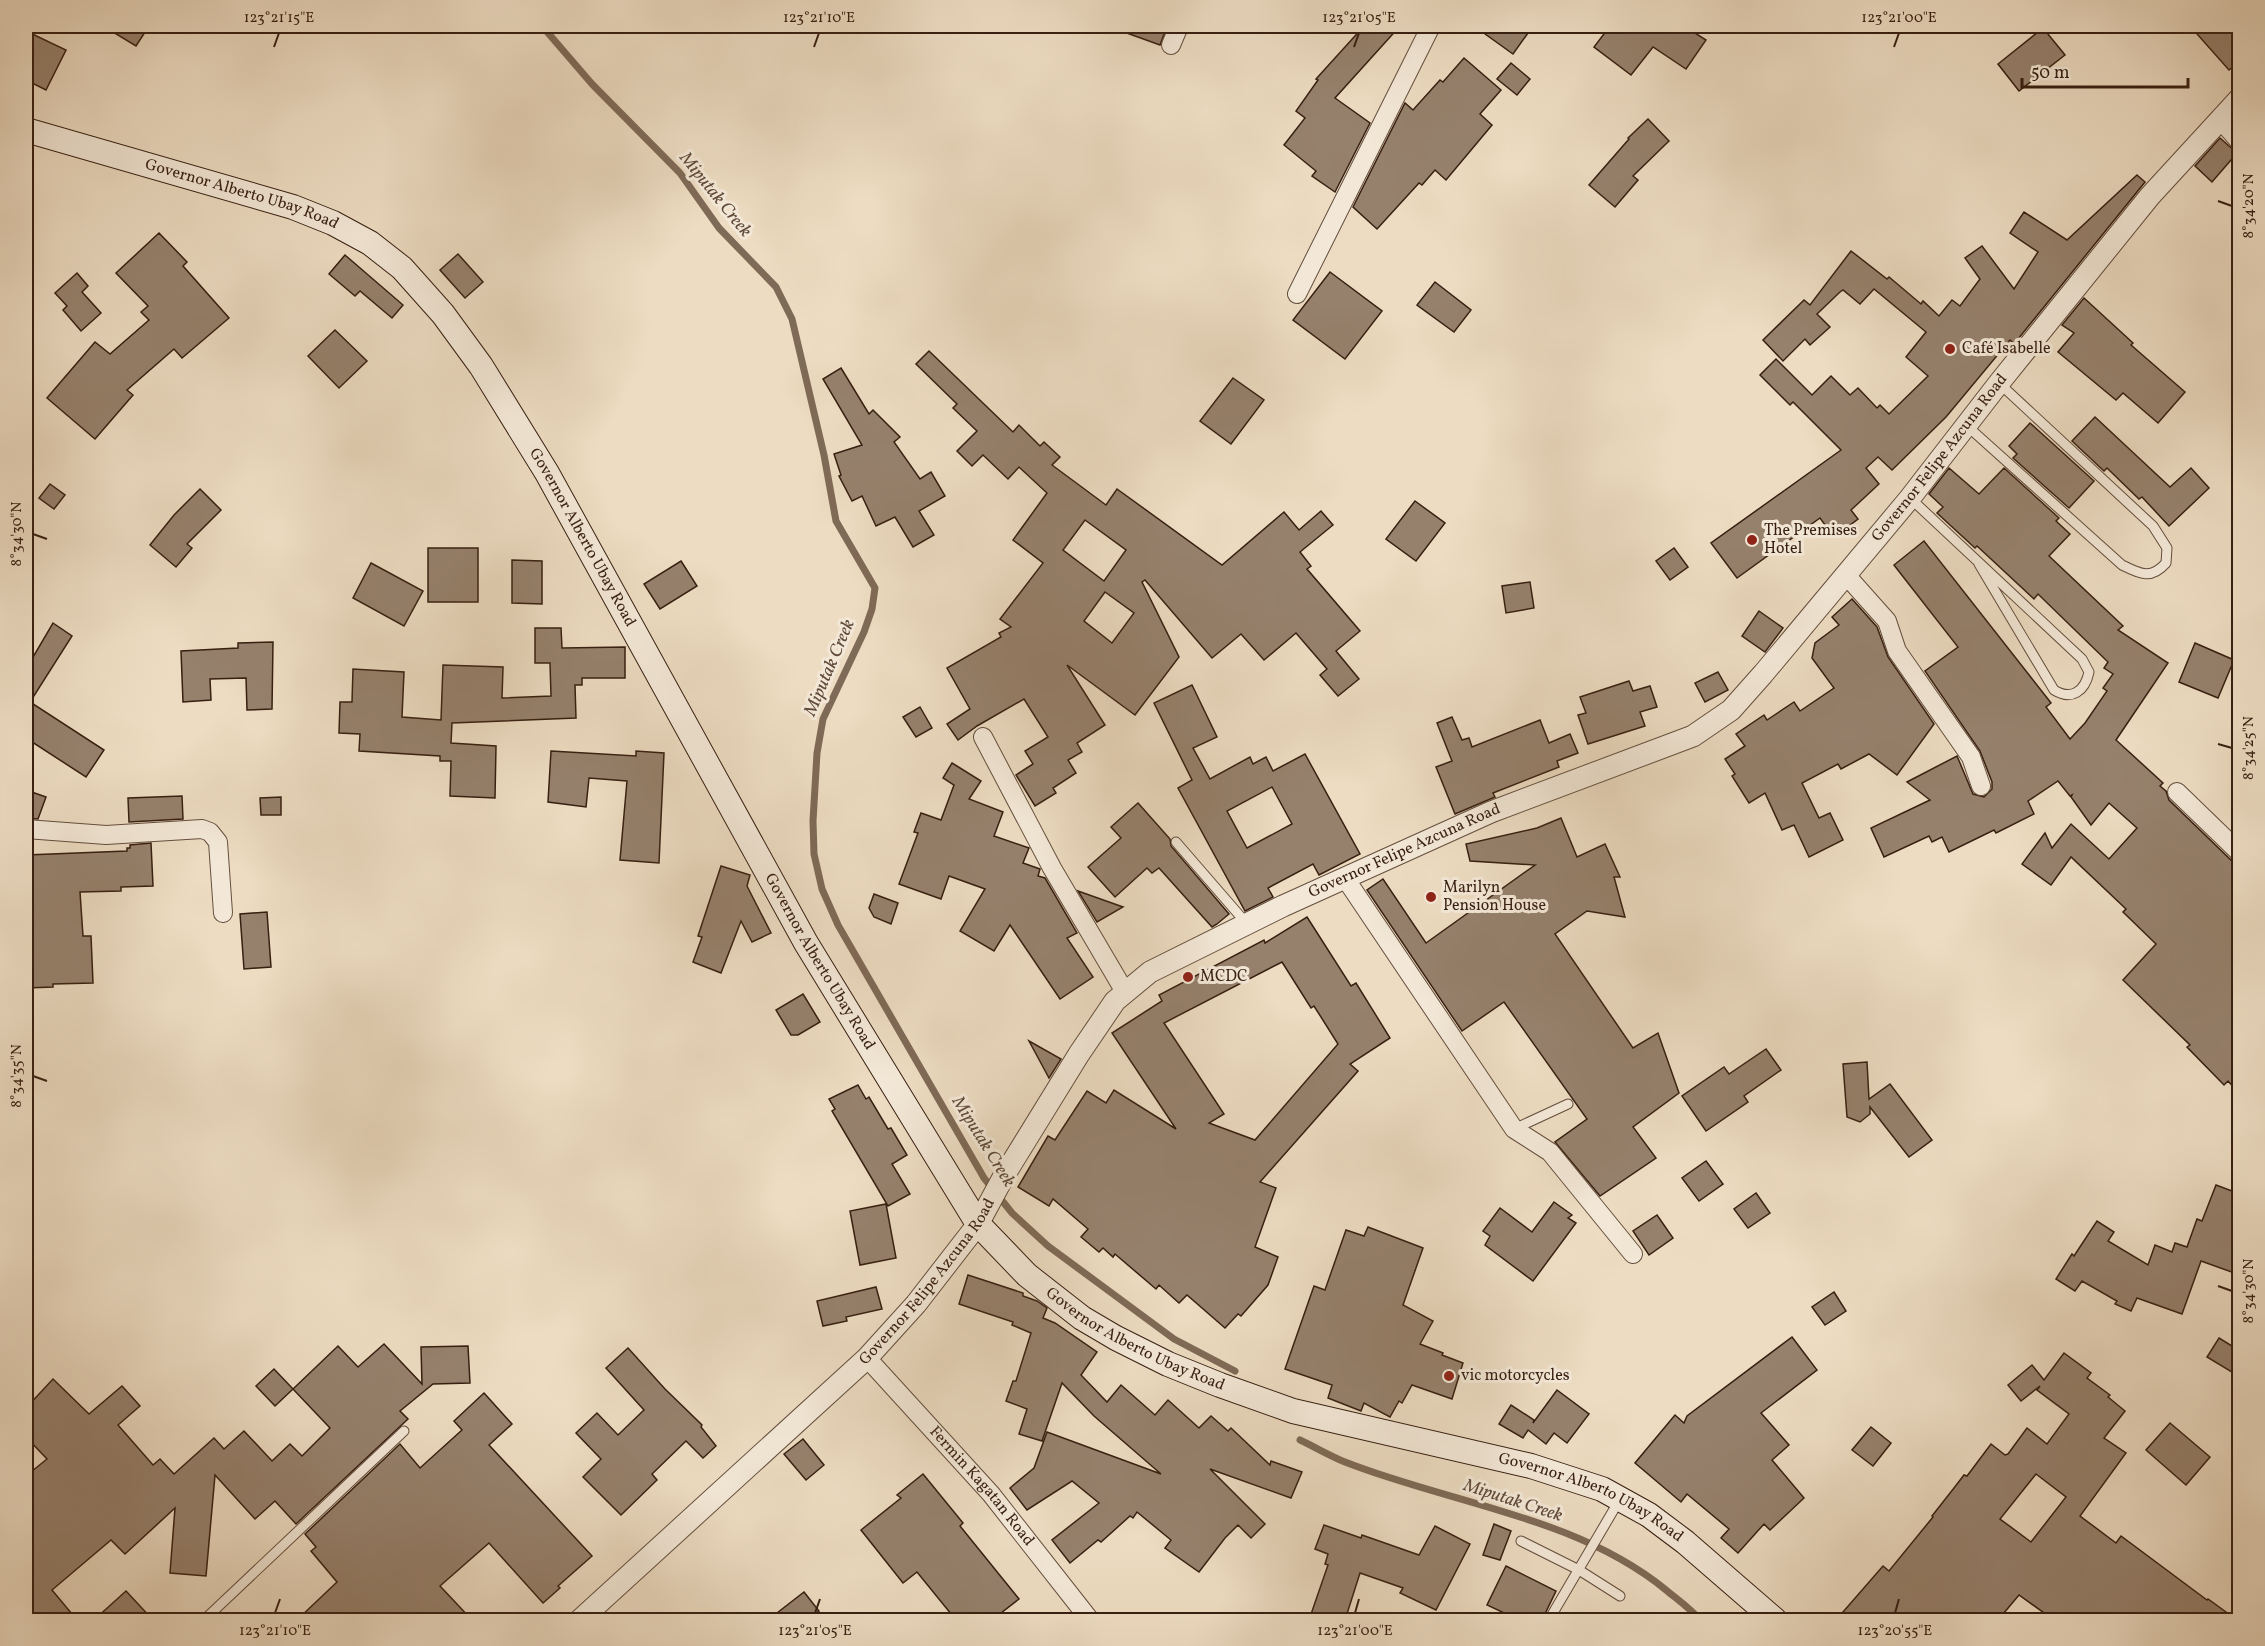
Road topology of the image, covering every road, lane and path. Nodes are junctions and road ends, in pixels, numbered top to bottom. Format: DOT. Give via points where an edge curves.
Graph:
graph roads {
  1 [pos="1179,26"];
  2 [pos="1431,26"];
  3 [pos="1171,45"];
  4 [pos="2240,98"];
  5 [pos="2220,119"];
  6 [pos="26,130"];
  7 [pos="2240,142"];
  8 [pos="1297,294"];
  9 [pos="1999,383"];
  10 [pos="1966,425"];
  11 [pos="1910,498"];
  12 [pos="1979,564"];
  13 [pos="1846,574"];
  14 [pos="983,737"];
  15 [pos="1981,786"];
  16 [pos="2177,792"];
  17 [pos="26,829"];
  18 [pos="1176,842"];
  19 [pos="2240,853"];
  20 [pos="1345,878"];
  21 [pos="223,913"];
  22 [pos="1247,924"];
  23 [pos="1125,992"];
  24 [pos="1568,1104"];
  25 [pos="1514,1129"];
  26 [pos="978,1224"];
  27 [pos="1633,1254"];
  28 [pos="867,1358"];
  29 [pos="404,1431"];
  30 [pos="1620,1499"];
  31 [pos="1521,1541"];
  32 [pos="1579,1570"];
  33 [pos="1620,1596"];
  34 [pos="1553,1613"];
  35 [pos="204,1620"];
  36 [pos="580,1620"];
  37 [pos="1090,1620"];
  38 [pos="1775,1620"];
  1 -- 3 [label="street"];
  2 -- 8 [label="street"];
  4 -- 5 [label="street, Governor Felipe Azcuna Road"];
  5 -- 7 [label="street"];
  5 -- 9 [label="street, Governor Felipe Azcuna Road" via="2150,196"];
  6 -- 26 [label="main road, Governor Alberto Ubay Road" via="293,207 333,223 370,243 402,268 443,314 481,366 547,473 806,943"];
  9 -- 10 [label="street, Governor Felipe Azcuna Road"];
  9 -- 10 [label="lane" via="2153,526 2167,548 2166,563 2157,573 2150,574 2122,565"];
  10 -- 11 [label="street, Governor Felipe Azcuna Road"];
  11 -- 12 [label="lane"];
  11 -- 13 [label="street, Governor Felipe Azcuna Road"];
  12 -- 12 [label="lane" via="2054,690 2069,696 2079,693 2088,679 2087,665"];
  13 -- 15 [label="street" via="1887,621 1898,651 1971,757"];
  13 -- 20 [label="street, Governor Felipe Azcuna Road" via="1731,710 1693,736 1491,812"];
  14 -- 23 [label="street" via="1052,868"];
  16 -- 19 [label="street"];
  17 -- 21 [label="street" via="106,834 202,829 210,832 218,842"];
  18 -- 22 [label="lane"];
  20 -- 22 [label="street, Governor Felipe Azcuna Road"];
  20 -- 25 [label="street"];
  22 -- 23 [label="street, Governor Felipe Azcuna Road" via="1150,972"];
  23 -- 26 [label="street, Governor Felipe Azcuna Road" via="1079,1054"];
  24 -- 25 [label="lane"];
  25 -- 27 [label="street" via="1550,1152"];
  26 -- 28 [label="street, Governor Felipe Azcuna Road" via="916,1304"];
  26 -- 30 [label="main road, Governor Alberto Ubay Road" via="1027,1275 1082,1318 1168,1364 1293,1411 1532,1466 1602,1489"];
  28 -- 36 [label="street, Governor Felipe Azcuna Road"];
  28 -- 37 [label="street, Fermin Kagatan Road" via="991,1494"];
  29 -- 35 [label="lane"];
  30 -- 32 [label="lane"];
  30 -- 38 [label="main road, Governor Alberto Ubay Road" via="1685,1542"];
  31 -- 32 [label="lane"];
  32 -- 33 [label="lane"];
  32 -- 34 [label="lane"];
}
